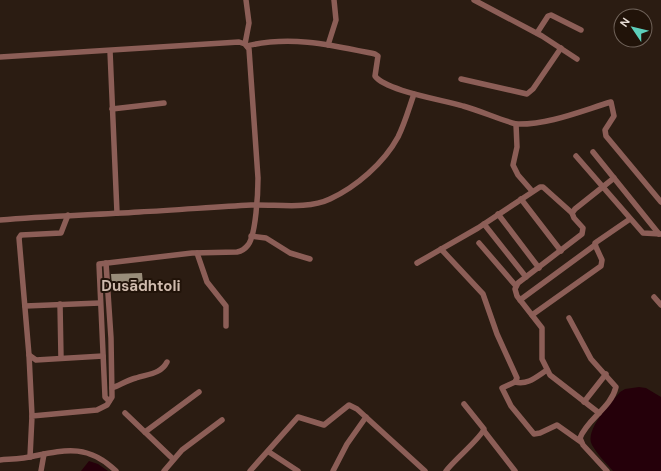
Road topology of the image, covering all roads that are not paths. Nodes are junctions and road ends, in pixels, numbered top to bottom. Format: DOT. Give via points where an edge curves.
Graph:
graph roads {
  1 [pos="246,0"];
  2 [pos="334,0"];
  3 [pos="474,0"];
  4 [pos="581,30"];
  5 [pos="537,33"];
  6 [pos="246,45"];
  7 [pos="328,45"];
  8 [pos="561,48"];
  9 [pos="110,51"];
  10 [pos="0,57"];
  11 [pos="577,59"];
  12 [pos="461,79"];
  13 [pos="414,94"];
  14 [pos="164,103"];
  15 [pos="112,109"];
  16 [pos="516,124"];
  17 [pos="593,152"];
  18 [pos="576,156"];
  19 [pos="614,178"];
  20 [pos="602,187"];
  21 [pos="532,192"];
  22 [pos="521,199"];
  23 [pos="661,202"];
  24 [pos="257,205"];
  25 [pos="117,213"];
  26 [pos="572,213"];
  27 [pos="498,214"];
  28 [pos="68,215"];
  29 [pos="630,219"];
  30 [pos="0,220"];
  31 [pos="484,224"];
  32 [pos="660,234"];
  33 [pos="251,236"];
  34 [pos="479,243"];
  35 [pos="595,245"];
  36 [pos="441,249"];
  37 [pos="561,251"];
  38 [pos="197,253"];
  39 [pos="310,259"];
  40 [pos="106,263"];
  41 [pos="417,263"];
  42 [pos="539,268"];
  43 [pos="526,277"];
  44 [pos="516,286"];
  45 [pos="654,297"];
  46 [pos="520,300"];
  47 [pos="100,303"];
  48 [pos="60,304"];
  49 [pos="661,305"];
  50 [pos="25,306"];
  51 [pos="532,315"];
  52 [pos="568,318"];
  53 [pos="226,326"];
  54 [pos="30,355"];
  55 [pos="103,356"];
  56 [pos="61,358"];
  57 [pos="167,362"];
  58 [pos="547,370"];
  59 [pos="606,374"];
  60 [pos="515,382"];
  61 [pos="112,388"];
  62 [pos="198,392"];
  63 [pos="110,401"];
  64 [pos="584,402"];
  65 [pos="464,404"];
  66 [pos="125,413"];
  67 [pos="599,413"];
  68 [pos="32,416"];
  69 [pos="366,417"];
  70 [pos="222,420"];
  71 [pos="484,431"];
  72 [pos="145,432"];
  73 [pos="581,442"];
  74 [pos="269,452"];
  75 [pos="44,454"];
  76 [pos="30,457"];
  77 [pos="173,458"];
  78 [pos="0,460"];
  79 [pos="41,471"];
  80 [pos="116,471"];
  81 [pos="164,471"];
  82 [pos="250,471"];
  83 [pos="298,471"];
  84 [pos="333,471"];
  85 [pos="425,471"];
  86 [pos="446,471"];
  87 [pos="515,471"];
  88 [pos="607,471"];
  1 -- 6 [label="street" via="249,23"];
  2 -- 7 [label="street" via="336,20"];
  3 -- 5 [label="street"];
  4 -- 5 [label="street" via="550,15"];
  5 -- 8 [label="street"];
  6 -- 7 [label="street" via="276,41"];
  6 -- 9 [label="street" via="239,42"];
  6 -- 24 [label="street" via="250,53 258,178"];
  7 -- 13 [label="street" via="376,55 376,78"];
  8 -- 11 [label="street"];
  8 -- 12 [label="street" via="533,90 527,94"];
  9 -- 10 [label="street"];
  9 -- 15 [label="street"];
  13 -- 16 [label="street" via="464,106"];
  13 -- 24 [label="street" via="398,137 389,151 366,174 338,194 315,204"];
  14 -- 15 [label="street"];
  15 -- 25 [label="street"];
  16 -- 21 [label="street" via="518,147 513,165"];
  16 -- 23 [label="street" via="568,116 611,102 614,116 605,130 606,136"];
  17 -- 19 [label="street"];
  18 -- 20 [label="street"];
  19 -- 20 [label="street"];
  19 -- 32 [label="street"];
  20 -- 26 [label="street"];
  20 -- 29 [label="street"];
  21 -- 22 [label="street"];
  21 -- 26 [label="street" via="543,187"];
  22 -- 27 [label="street"];
  22 -- 37 [label="street"];
  24 -- 25 [label="street"];
  24 -- 33 [label="street"];
  25 -- 28 [label="street"];
  26 -- 37 [label="street" via="584,231"];
  27 -- 31 [label="street"];
  27 -- 42 [label="street"];
  28 -- 30 [label="street"];
  28 -- 50 [label="street" via="61,233 20,236"];
  29 -- 32 [label="street" via="646,234"];
  29 -- 35 [label="street" via="596,241"];
  31 -- 36 [label="street"];
  31 -- 43 [label="street"];
  33 -- 38 [label="street" via="248,246 241,251"];
  33 -- 39 [label="street" via="266,238 290,253"];
  34 -- 44 [label="street"];
  35 -- 46 [label="street"];
  35 -- 51 [label="street" via="602,260 601,266"];
  36 -- 41 [label="street"];
  36 -- 60 [label="street" via="483,294 497,334 516,374"];
  37 -- 42 [label="street"];
  38 -- 40 [label="street"];
  38 -- 53 [label="street" via="210,286 226,306"];
  40 -- 47 [label="street" via="98,265"];
  40 -- 61 [label="street"];
  42 -- 43 [label="street"];
  43 -- 44 [label="street"];
  44 -- 46 [label="street"];
  45 -- 49 [label="street"];
  46 -- 51 [label="street"];
  47 -- 48 [label="street"];
  47 -- 55 [label="street"];
  48 -- 50 [label="street"];
  48 -- 56 [label="street"];
  50 -- 54 [label="street"];
  51 -- 58 [label="street" via="542,328 542,359"];
  52 -- 59 [label="street" via="591,359"];
  54 -- 56 [label="street" via="36,360"];
  54 -- 68 [label="street"];
  55 -- 56 [label="street"];
  55 -- 63 [label="street" via="105,397"];
  57 -- 61 [label="street" via="154,373"];
  58 -- 60 [label="street" via="530,381"];
  58 -- 64 [label="street" via="553,379"];
  59 -- 64 [label="street"];
  59 -- 67 [label="street" via="616,387"];
  60 -- 73 [label="street" via="504,386 502,391 530,430 537,434 557,425"];
  61 -- 63 [label="street"];
  62 -- 72 [label="street"];
  63 -- 68 [label="street" via="97,410"];
  64 -- 67 [label="street"];
  65 -- 71 [label="street" via="483,426"];
  66 -- 72 [label="street"];
  67 -- 73 [label="street" via="581,436"];
  68 -- 76 [label="street"];
  69 -- 74 [label="street" via="349,405 324,425 298,417"];
  69 -- 84 [label="street" via="347,444"];
  69 -- 85 [label="street"];
  70 -- 77 [label="street"];
  71 -- 86 [label="street"];
  71 -- 87 [label="street"];
  72 -- 77 [label="street"];
  73 -- 88 [label="street"];
  74 -- 82 [label="street"];
  74 -- 83 [label="street"];
  75 -- 76 [label="street"];
  75 -- 79 [label="street"];
  75 -- 80 [label="street" via="70,450 85,451"];
  76 -- 78 [label="street"];
  77 -- 81 [label="street"];
}
